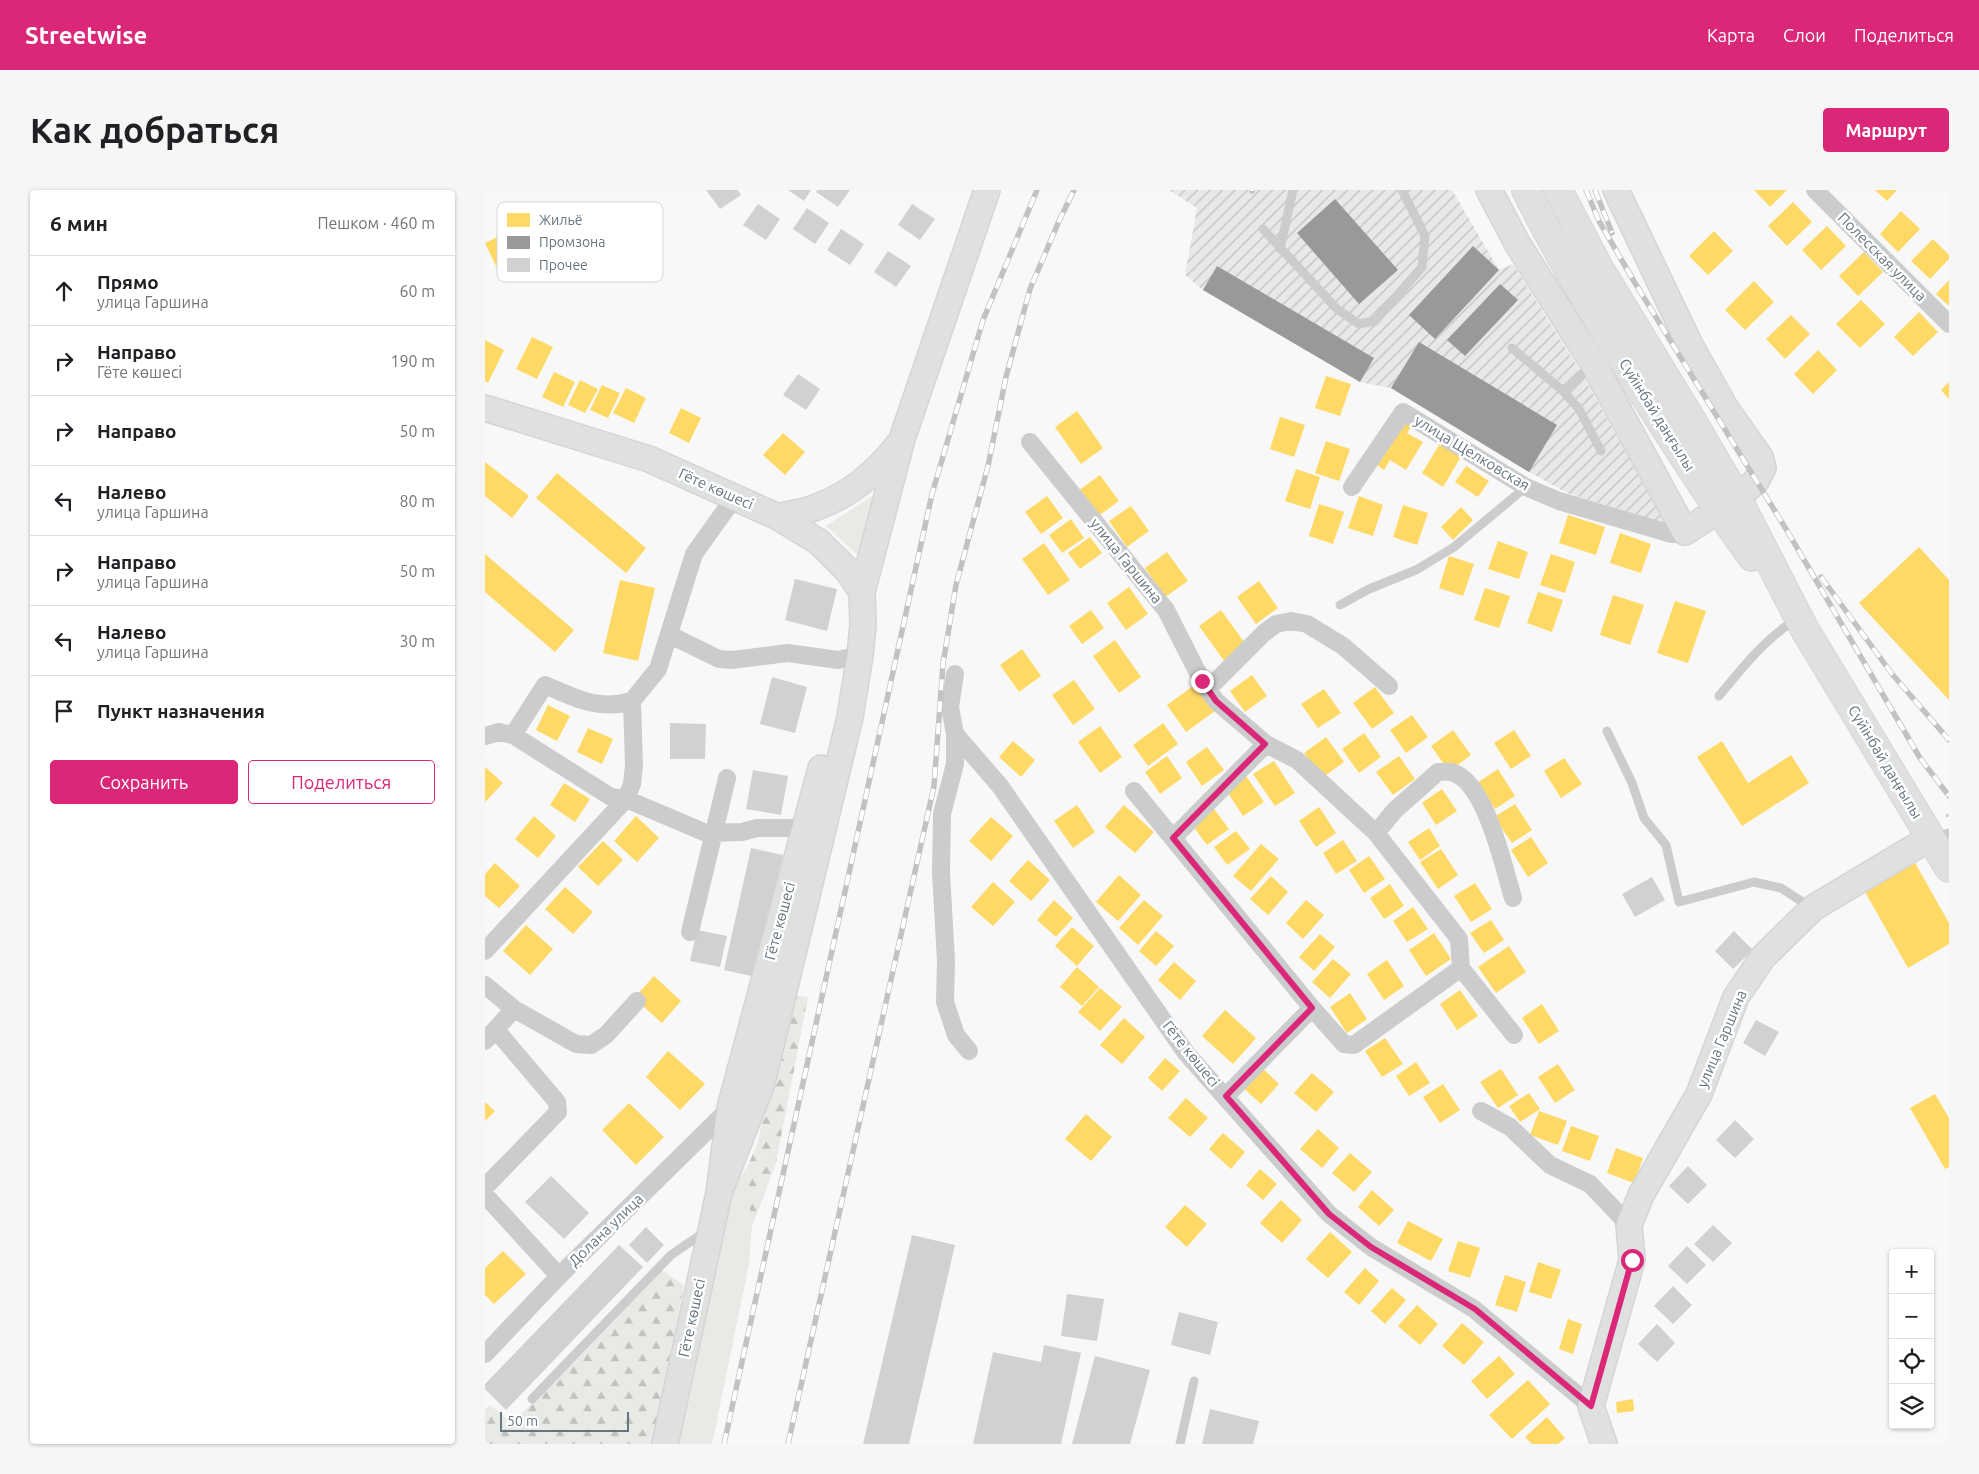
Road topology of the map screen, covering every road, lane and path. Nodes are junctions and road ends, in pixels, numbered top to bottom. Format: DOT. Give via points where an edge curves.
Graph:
graph roads {
  1 [pos="987,190"];
  2 [pos="1293,190"];
  3 [pos="1403,190"];
  4 [pos="1489,190"];
  5 [pos="1526,190"];
  6 [pos="1558,190"];
  7 [pos="1616,190"];
  8 [pos="1815,190"];
  9 [pos="1263,229"];
  10 [pos="1280,249"];
  11 [pos="1949,324"];
  12 [pos="1512,348"];
  13 [pos="1594,365"];
  14 [pos="1563,391"];
  15 [pos="485,408"];
  16 [pos="902,439"];
  17 [pos="1030,442"];
  18 [pos="1601,451"];
  19 [pos="1352,487"];
  20 [pos="1526,488"];
  21 [pos="734,498"];
  22 [pos="1728,504"];
  23 [pos="778,516"];
  24 [pos="1685,532"];
  25 [pos="862,592"];
  26 [pos="1341,605"];
  27 [pos="1801,624"];
  28 [pos="670,634"];
  29 [pos="860,655"];
  30 [pos="955,674"];
  31 [pos="1389,686"];
  32 [pos="1208,689"];
  33 [pos="1719,696"];
  34 [pos="632,701"];
  35 [pos="1607,731"];
  36 [pos="955,734"];
  37 [pos="513,735"];
  38 [pos="485,736"];
  39 [pos="1265,744"];
  40 [pos="727,778"];
  41 [pos="1134,792"];
  42 [pos="626,799"];
  43 [pos="805,828"];
  44 [pos="714,832"];
  45 [pos="1376,833"];
  46 [pos="1940,836"];
  47 [pos="1173,838"];
  48 [pos="1949,868"];
  49 [pos="1513,898"];
  50 [pos="1813,908"];
  51 [pos="690,932"];
  52 [pos="485,951"];
  53 [pos="1461,968"];
  54 [pos="485,985"];
  55 [pos="637,1001"];
  56 [pos="1312,1008"];
  57 [pos="514,1009"];
  58 [pos="1514,1035"];
  59 [pos="491,1036"];
  60 [pos="969,1051"];
  61 [pos="1226,1096"];
  62 [pos="730,1108"];
  63 [pos="1481,1110"];
  64 [pos="485,1187"];
  65 [pos="719,1193"];
  66 [pos="485,1195"];
  67 [pos="1629,1225"];
  68 [pos="712,1226"];
  69 [pos="559,1276"];
  70 [pos="485,1354"];
  71 [pos="1194,1381"];
  72 [pos="531,1399"];
  73 [pos="1591,1406"];
  74 [pos="665,1444"];
  75 [pos="1180,1444"];
  76 [pos="1604,1444"];
  1 -- 16 [label="street"];
  2 -- 10 [label="lane"];
  3 -- 10 [label="lane" via="1425,236 1422,267 1375,321 1359,324 1337,310"];
  4 -- 13 [label="street" via="1517,244"];
  5 -- 22 [label="main road, Сүйінбай даңғылы" via="1575,282 1667,434"];
  6 -- 22 [label="main road, Сүйінбай даңғылы" via="1599,268 1691,419"];
  7 -- 22 [label="street" via="1690,345 1726,409 1760,458 1763,468 1756,482"];
  8 -- 11 [label="street, Полесская улица"];
  9 -- 10 [label="lane"];
  12 -- 14 [label="lane"];
  13 -- 14 [label="lane"];
  13 -- 24 [label="street"];
  14 -- 18 [label="lane" via="1579,409"];
  15 -- 21 [label="street, Гёте көшесі" via="649,459"];
  16 -- 23 [label="street" via="881,466 857,487 819,507"];
  16 -- 25 [label="street"];
  17 -- 32 [label="street, улица Гаршина" via="1166,610"];
  19 -- 20 [label="street, улица Щелковская" via="1403,412"];
  20 -- 24 [label="street, улица Щелковская" via="1672,534"];
  20 -- 26 [label="lane" via="1455,547 1416,570 1369,588"];
  21 -- 23 [label="street, Гёте көшесі"];
  21 -- 28 [label="street" via="694,554"];
  22 -- 24 [label="street"];
  22 -- 27 [label="main road, Сүйінбай даңғылы"];
  23 -- 25 [label="street, Гёте көшесі" via="819,542 848,571"];
  25 -- 29 [label="street, Гёте көшесі"];
  27 -- 33 [label="lane" via="1775,634 1757,650"];
  27 -- 46 [label="main road, Сүйінбай даңғылы"];
  28 -- 29 [label="street" via="719,659 788,653 838,660"];
  28 -- 34 [label="street" via="658,669"];
  29 -- 43 [label="street, Гёте көшесі" via="835,712"];
  29 -- 65 [label="street, Гёте көшесі" via="850,717 761,1086"];
  30 -- 36 [label="street" via="950,707"];
  31 -- 32 [label="street" via="1343,646 1307,624 1291,621 1275,624 1264,633"];
  32 -- 39 [label="street, улица Гаршина" via="1216,701"];
  34 -- 37 [label="street" via="617,705 599,704 545,685"];
  34 -- 42 [label="street" via="634,765"];
  35 -- 50 [label="lane" via="1632,783 1644,818 1666,845 1679,902 1754,882 1781,888"];
  36 -- 60 [label="street" via="955,764 941,814 945,1002 956,1036"];
  36 -- 61 [label="street, Гёте көшесі" via="1000,786 1186,1053"];
  37 -- 38 [label="street" via="499,732"];
  37 -- 42 [label="street" via="611,796"];
  39 -- 45 [label="street, улица Гаршина" via="1297,760"];
  39 -- 47 [label="street"];
  40 -- 44 [label="street"];
  41 -- 47 [label="street"];
  42 -- 44 [label="street" via="706,833"];
  42 -- 52 [label="street"];
  43 -- 44 [label="street"];
  43 -- 62 [label="street, Гёте көшесі"];
  44 -- 51 [label="street"];
  45 -- 49 [label="street" via="1395,810 1431,777 1438,772 1453,772 1467,782 1489,818"];
  45 -- 53 [label="street, улица Гаршина" via="1459,939"];
  46 -- 48 [label="main road, Сүйінбай даңғылы"];
  46 -- 50 [label="street, улица Гаршина"];
  47 -- 56 [label="street"];
  50 -- 67 [label="street, улица Гаршина" via="1763,957 1737,997 1699,1094 1641,1195"];
  53 -- 56 [label="street" via="1355,1045 1344,1044"];
  53 -- 58 [label="street"];
  54 -- 57 [label="street"];
  55 -- 57 [label="street" via="606,1035 591,1045 576,1044"];
  56 -- 61 [label="street"];
  57 -- 59 [label="street"];
  59 -- 64 [label="street" via="557,1102 559,1109"];
  61 -- 73 [label="street, Гёте көшесі" via="1329,1214 1371,1247 1475,1309"];
  62 -- 65 [label="street, Гёте көшесі"];
  62 -- 69 [label="street, Долана улица"];
  63 -- 67 [label="street" via="1510,1127 1550,1166 1590,1184"];
  65 -- 68 [label="street, Гёте көшесі"];
  66 -- 69 [label="street"];
  67 -- 73 [label="street, улица Гаршина" via="1632,1260"];
  68 -- 72 [label="lane" via="671,1255"];
  68 -- 74 [label="street, Гёте көшесі"];
  69 -- 70 [label="street, Долана улица"];
  71 -- 75 [label="lane"];
  73 -- 76 [label="street"];
}
